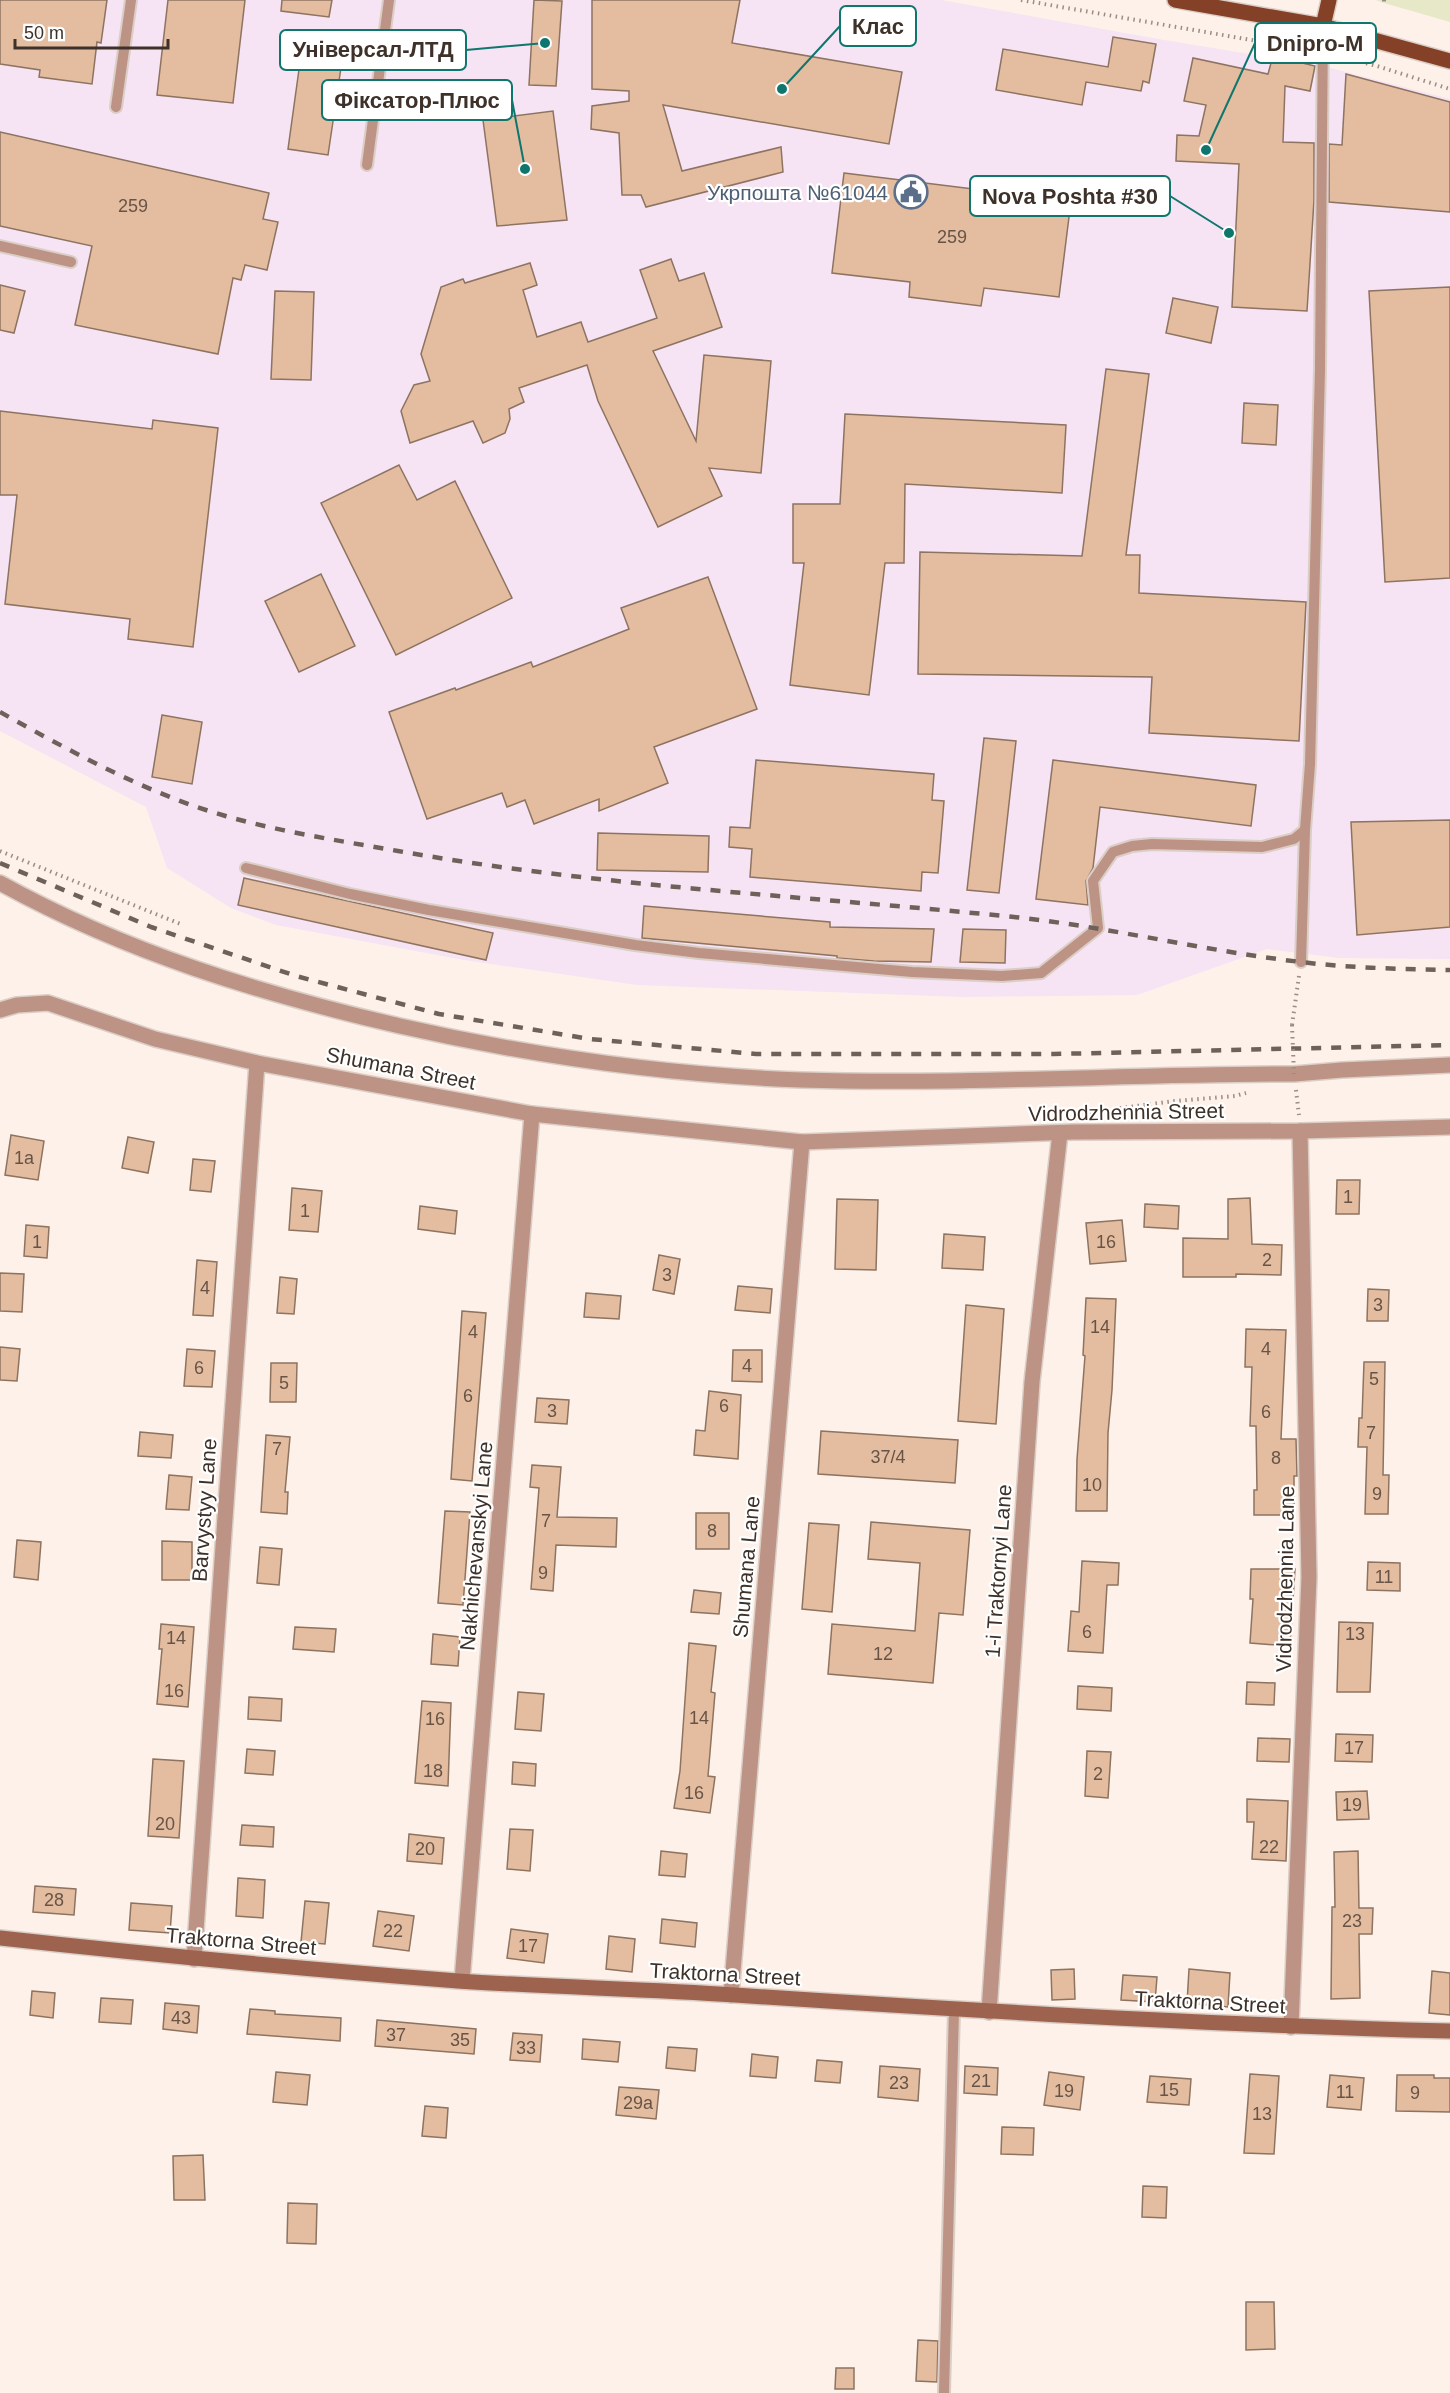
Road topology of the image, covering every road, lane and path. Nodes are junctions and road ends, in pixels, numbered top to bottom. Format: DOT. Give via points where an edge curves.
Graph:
graph roads {
  1 [pos="131,0"];
  2 [pos="389,0"];
  3 [pos="1021,0"];
  4 [pos="1175,0"];
  5 [pos="1329,0"];
  6 [pos="1054,3"];
  7 [pos="1323,26"];
  8 [pos="1324,53"];
  9 [pos="1450,62"];
  10 [pos="1450,88"];
  11 [pos="116,107"];
  12 [pos="367,165"];
  13 [pos="0,246"];
  14 [pos="71,262"];
  15 [pos="1305,830"];
  16 [pos="0,851"];
  17 [pos="246,868"];
  18 [pos="0,883"];
  19 [pos="183,925"];
  20 [pos="1301,962"];
  21 [pos="0,1010"];
  22 [pos="257,1063"];
  23 [pos="1450,1065"];
  24 [pos="1289,1076"];
  25 [pos="1255,1089"];
  26 [pos="532,1114"];
  27 [pos="1450,1127"];
  28 [pos="1300,1131"];
  29 [pos="1067,1133"];
  30 [pos="802,1142"];
  31 [pos="0,1938"];
  32 [pos="194,1959"];
  33 [pos="462,1981"];
  34 [pos="731,1995"];
  35 [pos="954,2010"];
  36 [pos="989,2012"];
  37 [pos="1291,2027"];
  38 [pos="1450,2031"];
  39 [pos="944,2393"];
  1 -- 11 [label="lane"];
  2 -- 12 [label="lane"];
  3 -- 6 [label="path"];
  4 -- 7 [label="main road"];
  5 -- 7 [label="main road"];
  6 -- 8 [label="path"];
  7 -- 8 [label="lane"];
  7 -- 9 [label="main road"];
  8 -- 10 [label="path"];
  8 -- 15 [label="lane" via="1310,764"];
  13 -- 14 [label="lane"];
  15 -- 17 [label="lane" via="1294,838 1262,847 1152,844 1113,852 1093,881 1098,928 1041,973 1002,976 912,972 634,945 418,908"];
  15 -- 20 [label="lane"];
  16 -- 19 [label="path"];
  18 -- 24 [label="street" via="91,929 273,995 552,1057 643,1069 805,1080"];
  20 -- 24 [label="path, bridge"];
  21 -- 22 [label="street, Shumana Street" via="48,1003 155,1039"];
  22 -- 26 [label="street, Shumana Street"];
  22 -- 32 [label="street, Barvystyy Lane"];
  23 -- 24 [label="street"];
  24 -- 28 [label="path"];
  25 -- 29 [label="path" via="1235,1096 1082,1114"];
  26 -- 30 [label="street, Shumana Street"];
  26 -- 33 [label="street, Nakhichevanskyi Lane"];
  27 -- 28 [label="street, Vidrodzhennia Street"];
  28 -- 29 [label="street, Vidrodzhennia Street"];
  28 -- 37 [label="street, Vidrodzhennia Lane" via="1309,1577"];
  29 -- 30 [label="street, Vidrodzhennia Street"];
  29 -- 36 [label="street, 1-i Traktornyi Lane" via="1032,1382"];
  30 -- 34 [label="street, Shumana Lane"];
  31 -- 32 [label="street, Traktorna Street"];
  32 -- 33 [label="street, Traktorna Street"];
  33 -- 34 [label="street, Traktorna Street"];
  34 -- 35 [label="street, Traktorna Street"];
  35 -- 36 [label="street, Traktorna Street"];
  35 -- 39 [label="lane"];
  36 -- 37 [label="street, Traktorna Street"];
  37 -- 38 [label="street, Traktorna Street"];
}
